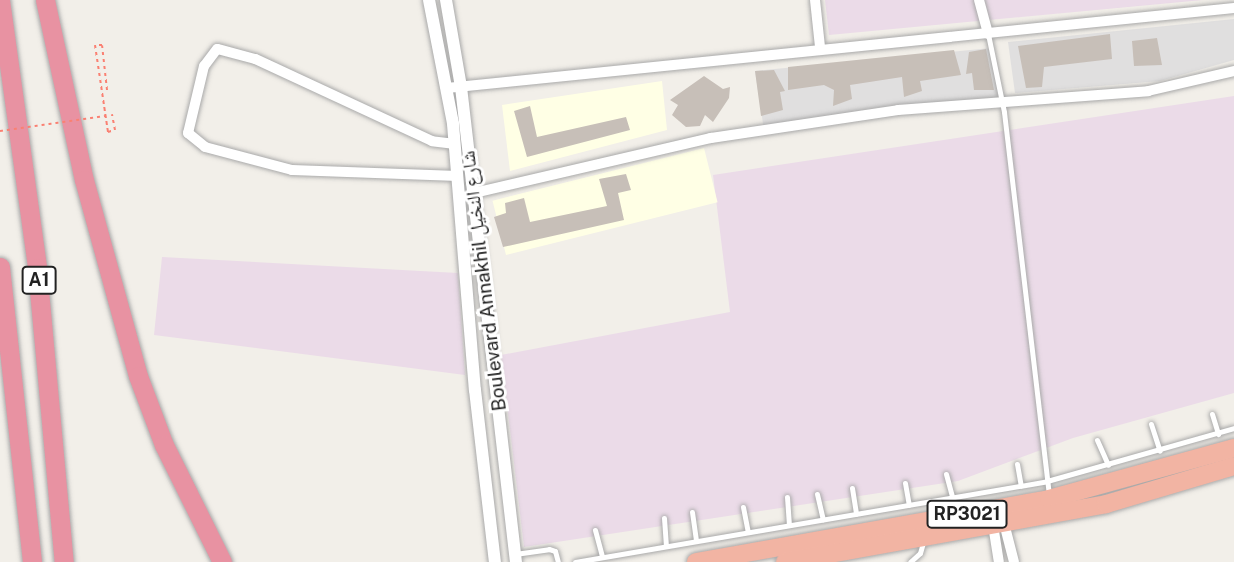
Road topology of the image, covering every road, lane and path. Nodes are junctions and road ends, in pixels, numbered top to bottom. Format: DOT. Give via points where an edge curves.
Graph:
graph roads {
  1 [pos="0,0"];
  2 [pos="45,0"];
  3 [pos="429,0"];
  4 [pos="446,0"];
  5 [pos="815,0"];
  6 [pos="979,0"];
  7 [pos="1234,8"];
  8 [pos="988,34"];
  9 [pos="820,47"];
  10 [pos="1234,71"];
  11 [pos="461,86"];
  12 [pos="447,88"];
  13 [pos="107,90"];
  14 [pos="1002,105"];
  15 [pos="112,114"];
  16 [pos="105,116"];
  17 [pos="0,131"];
  18 [pos="455,144"];
  19 [pos="458,176"];
  20 [pos="474,193"];
  21 [pos="0,267"];
  22 [pos="1212,414"];
  23 [pos="1152,424"];
  24 [pos="1234,428"];
  25 [pos="1218,434"];
  26 [pos="1097,440"];
  27 [pos="1234,448"];
  28 [pos="1160,451"];
  29 [pos="1017,464"];
  30 [pos="1108,465"];
  31 [pos="1234,466"];
  32 [pos="946,474"];
  33 [pos="905,483"];
  34 [pos="1021,485"];
  35 [pos="852,488"];
  36 [pos="1048,490"];
  37 [pos="817,494"];
  38 [pos="787,497"];
  39 [pos="952,497"];
  40 [pos="909,505"];
  41 [pos="743,506"];
  42 [pos="692,512"];
  43 [pos="856,514"];
  44 [pos="664,518"];
  45 [pos="823,519"];
  46 [pos="998,524"];
  47 [pos="789,525"];
  48 [pos="595,530"];
  49 [pos="748,532"];
  50 [pos="925,537"];
  51 [pos="696,541"];
  52 [pos="666,546"];
  53 [pos="602,557"];
  54 [pos="516,558"];
  55 [pos="32,562"];
  56 [pos="64,562"];
  57 [pos="222,562"];
  58 [pos="495,562"];
  59 [pos="558,562"];
  60 [pos="575,562"];
  61 [pos="696,562"];
  62 [pos="785,562"];
  63 [pos="910,562"];
  64 [pos="999,562"];
  65 [pos="1014,562"];
  1 -- 56 [label="highway, A1" via="37,268"];
  2 -- 57 [label="highway" via="84,180 138,376 164,444"];
  3 -- 12 [label="street, Boulevard Annakhil شارع النخيل"];
  4 -- 11 [label="street, Boulevard Annakhil شارع النخيل"];
  5 -- 9 [label="street"];
  6 -- 8 [label="street"];
  7 -- 8 [label="street"];
  8 -- 9 [label="street"];
  8 -- 14 [label="lane"];
  9 -- 11 [label="street" via="713,63"];
  10 -- 14 [label="street" via="1148,90"];
  11 -- 12 [label="street"];
  11 -- 20 [label="street, Boulevard Annakhil شارع النخيل"];
  12 -- 18 [label="street, Boulevard Annakhil شارع النخيل"];
  13 -- 16 [label="path" via="102,45 95,45"];
  14 -- 20 [label="street" via="898,110 711,138"];
  14 -- 36 [label="lane"];
  15 -- 16 [label="path" via="116,130 108,132"];
  16 -- 17 [label="path, bridge"];
  18 -- 19 [label="street, Boulevard Annakhil شارع النخيل"];
  18 -- 19 [label="street" via="432,141 255,59 217,49 204,66 188,133 205,147 292,170"];
  19 -- 58 [label="street, Boulevard Annakhil شارع النخيل"];
  20 -- 54 [label="street, Boulevard Annakhil شارع النخيل"];
  21 -- 55 [label="highway, A1"];
  22 -- 25 [label="lane"];
  23 -- 28 [label="lane"];
  24 -- 25 [label="lane"];
  25 -- 28 [label="lane"];
  26 -- 30 [label="lane"];
  27 -- 36 [label="highway, RP3021"];
  28 -- 30 [label="lane"];
  29 -- 34 [label="lane"];
  30 -- 36 [label="lane"];
  31 -- 46 [label="highway, RP3021" via="1106,504"];
  32 -- 39 [label="lane"];
  33 -- 40 [label="lane"];
  34 -- 36 [label="lane"];
  34 -- 39 [label="lane"];
  35 -- 43 [label="lane"];
  36 -- 61 [label="highway, RP3021"];
  37 -- 45 [label="lane"];
  38 -- 47 [label="lane"];
  39 -- 40 [label="lane"];
  40 -- 43 [label="lane"];
  41 -- 49 [label="lane"];
  42 -- 51 [label="lane"];
  43 -- 45 [label="lane"];
  44 -- 52 [label="lane"];
  45 -- 47 [label="lane"];
  46 -- 50 [label="highway, RP3021"];
  46 -- 64 [label="street"];
  46 -- 65 [label="street"];
  47 -- 49 [label="lane"];
  48 -- 53 [label="lane"];
  49 -- 51 [label="lane"];
  50 -- 62 [label="highway, RP3021"];
  50 -- 63 [label="lane" via="920,553"];
  51 -- 52 [label="lane"];
  52 -- 53 [label="lane"];
  53 -- 60 [label="lane"];
  54 -- 59 [label="lane" via="549,549"];
}
